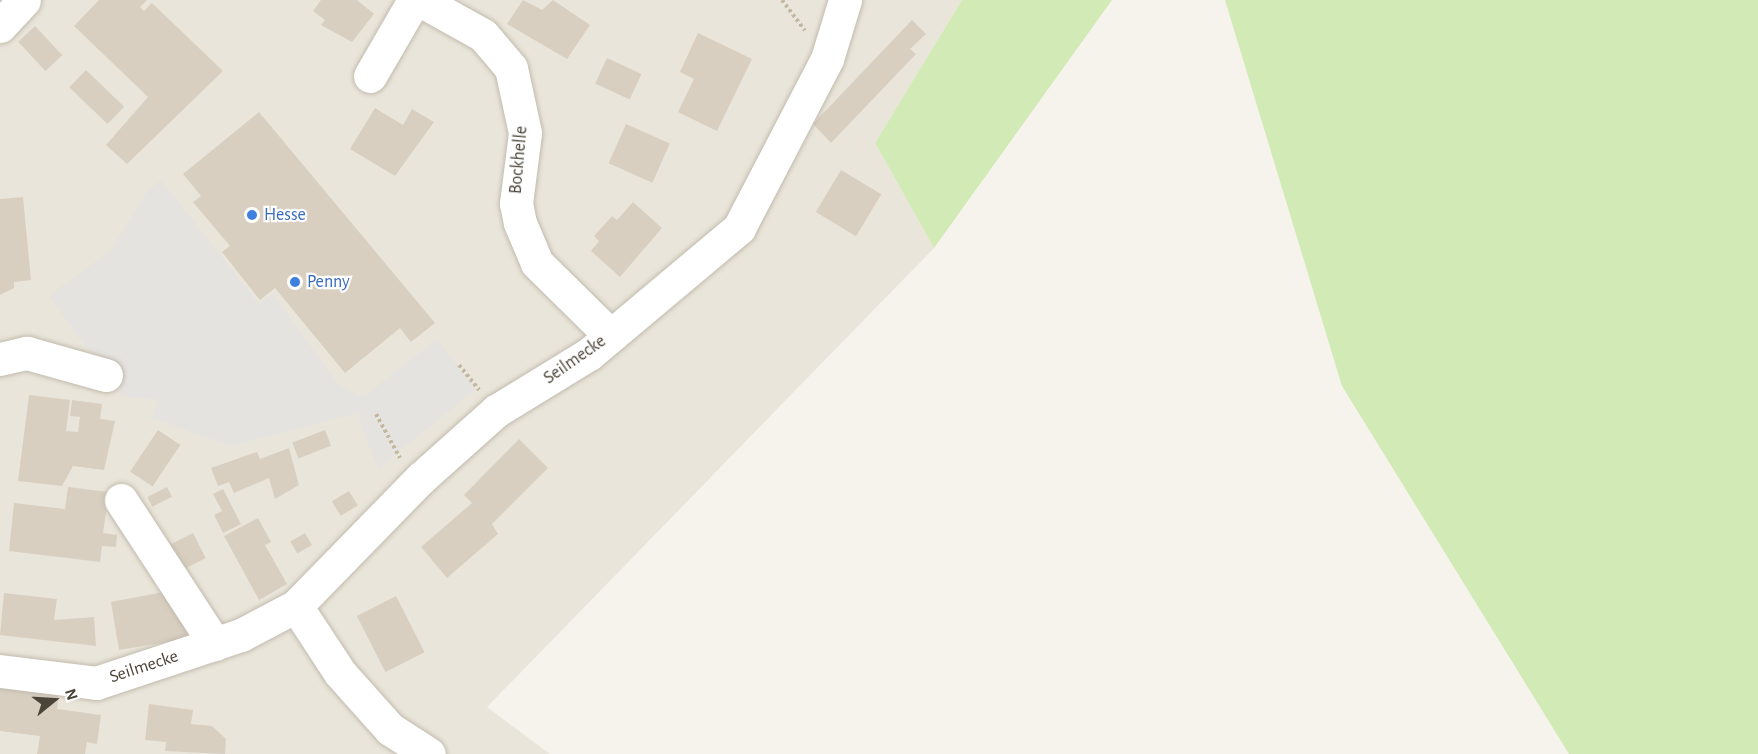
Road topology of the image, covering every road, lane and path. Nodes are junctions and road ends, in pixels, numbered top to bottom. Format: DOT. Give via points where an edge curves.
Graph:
graph roads {
  1 [pos="24,0"];
  2 [pos="414,0"];
  3 [pos="420,0"];
  4 [pos="845,0"];
  5 [pos="0,26"];
  6 [pos="370,76"];
  7 [pos="610,336"];
  8 [pos="0,359"];
  9 [pos="106,375"];
  10 [pos="376,414"];
  11 [pos="399,457"];
  12 [pos="121,500"];
  13 [pos="296,606"];
  14 [pos="216,644"];
  15 [pos="0,671"];
  16 [pos="429,754"];
  1 -- 5 [label="street"];
  2 -- 6 [label="street"];
  3 -- 7 [label="street, Bockhelle" via="483,35 511,68 525,133 516,203 520,223 537,263"];
  4 -- 7 [label="street, Seilmecke" via="827,59 739,228"];
  7 -- 13 [label="street, Seilmecke" via="496,411 421,478"];
  8 -- 9 [label="street" via="27,353"];
  10 -- 11 [label="path"];
  12 -- 14 [label="street"];
  13 -- 14 [label="street, Seilmecke"];
  13 -- 16 [label="street" via="354,689 390,729"];
  14 -- 15 [label="street, Seilmecke" via="96,683"];
}
